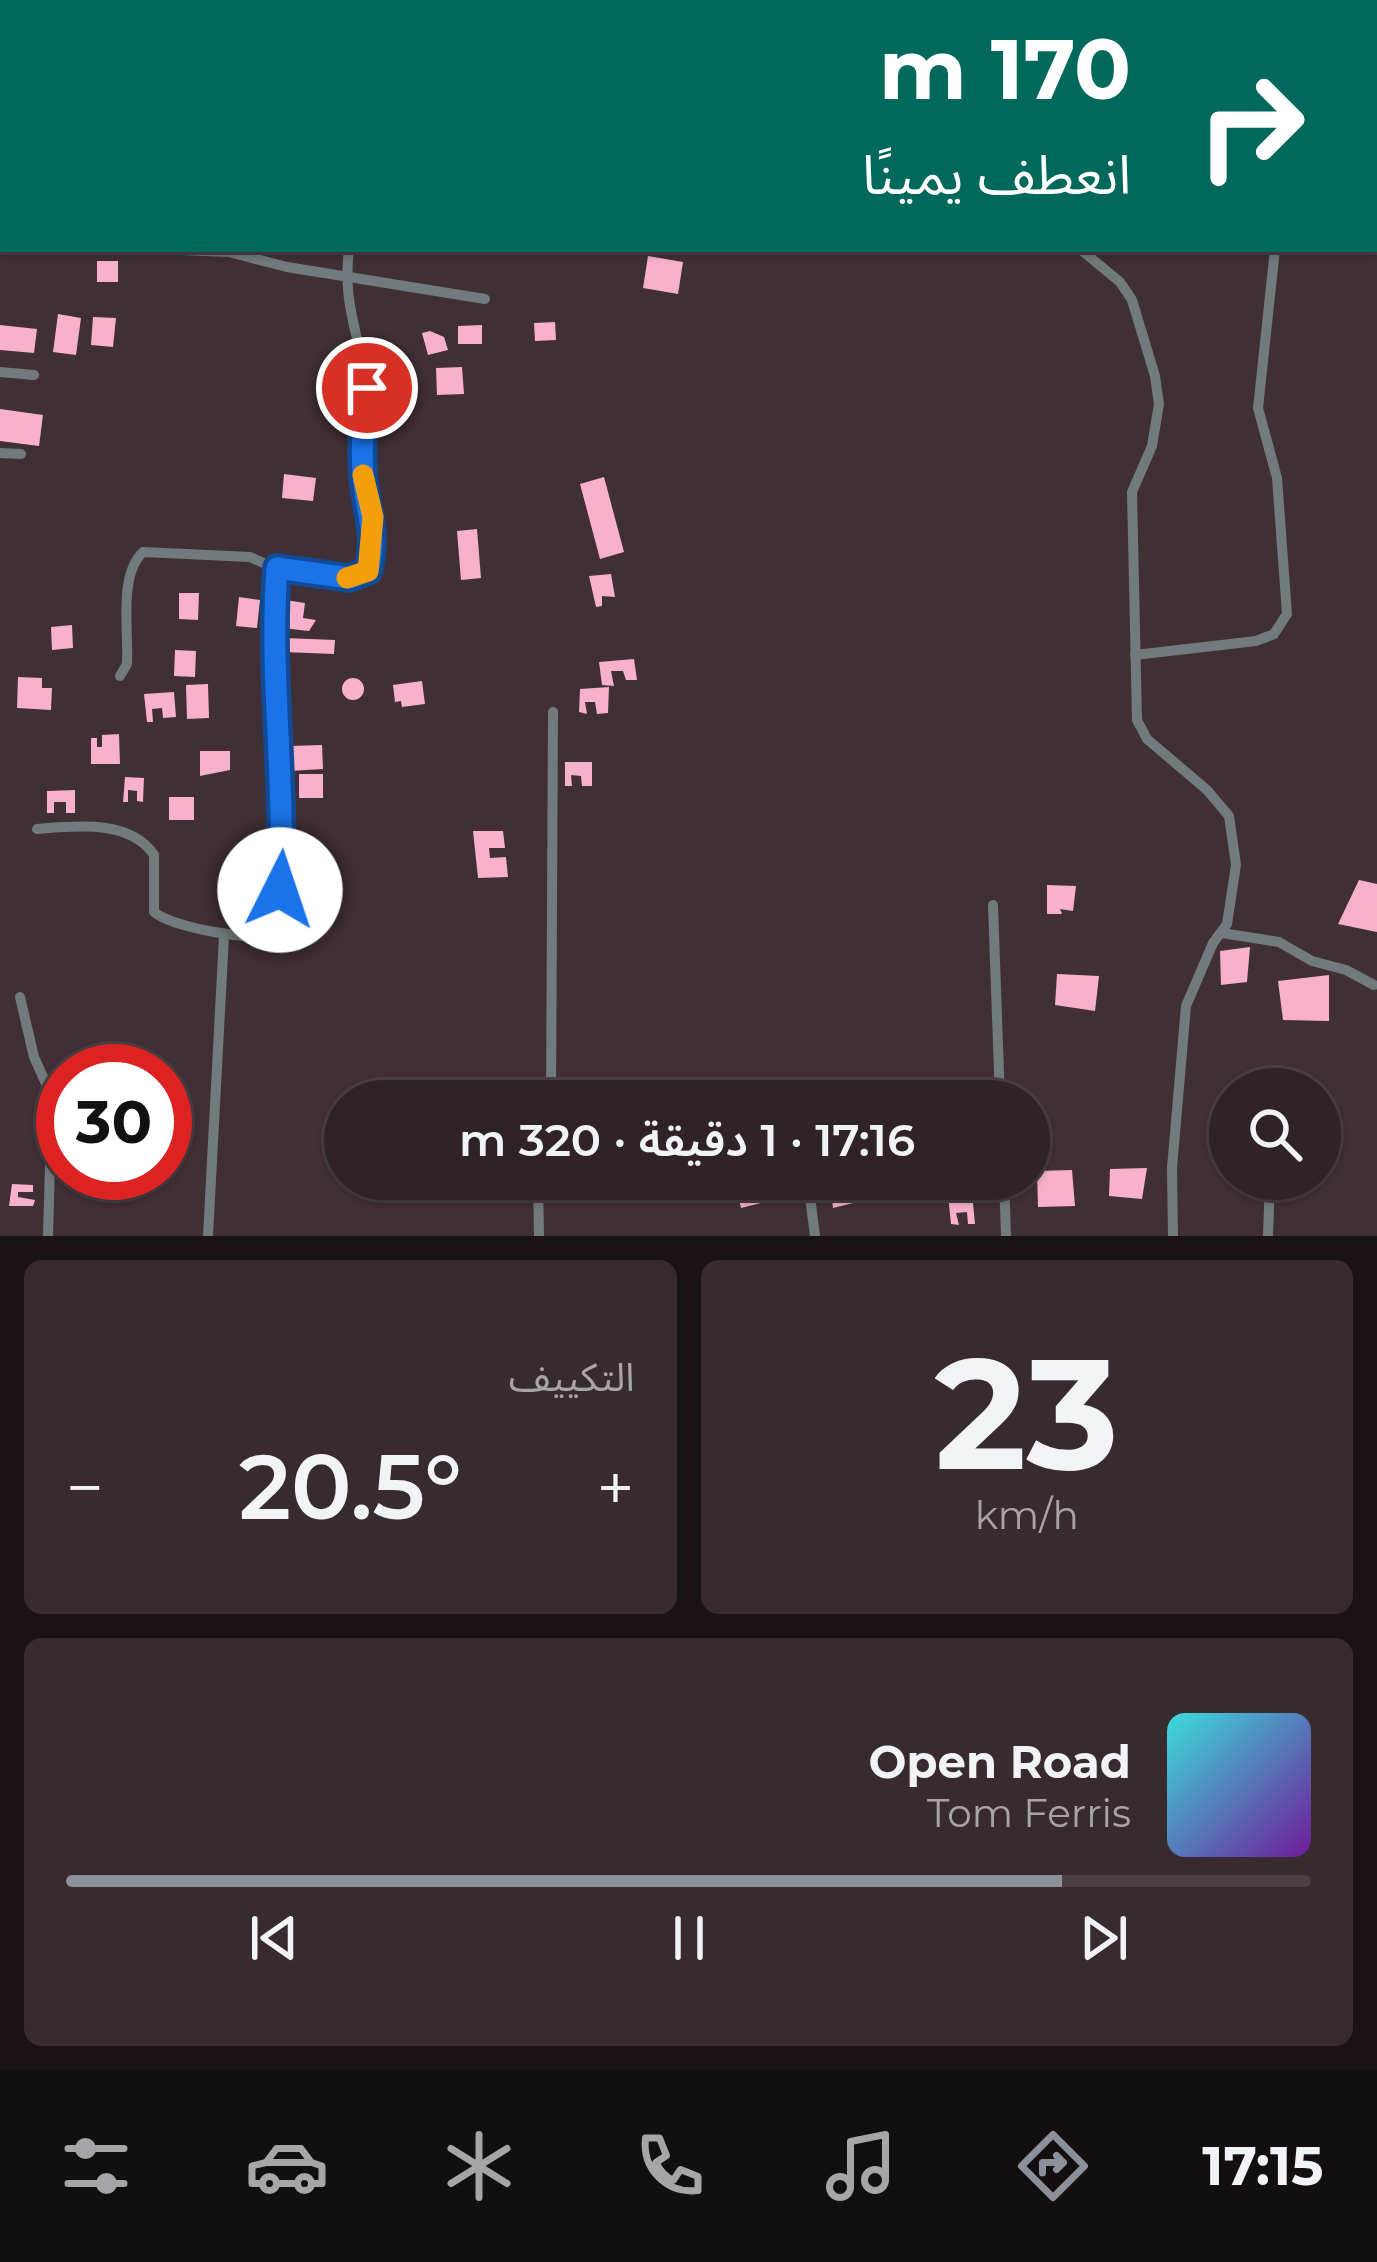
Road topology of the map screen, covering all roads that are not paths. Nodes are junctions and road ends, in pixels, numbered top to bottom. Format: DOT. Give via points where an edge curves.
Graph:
graph roads {
  1 [pos="229,252"];
  2 [pos="349,252"];
  3 [pos="1084,252"];
  4 [pos="1274,252"];
  5 [pos="346,275"];
  6 [pos="484,299"];
  7 [pos="0,371"];
  8 [pos="34,375"];
  9 [pos="0,453"];
  10 [pos="21,454"];
  11 [pos="277,568"];
  12 [pos="1136,655"];
  13 [pos="120,676"];
  14 [pos="553,712"];
  15 [pos="37,829"];
  16 [pos="993,905"];
  17 [pos="1222,933"];
  18 [pos="224,936"];
  19 [pos="1374,985"];
  20 [pos="20,997"];
  21 [pos="551,1080"];
  22 [pos="999,1080"];
  23 [pos="538,1200"];
  24 [pos="810,1200"];
  25 [pos="1005,1200"];
  26 [pos="1269,1200"];
  27 [pos="48,1236"];
  28 [pos="208,1236"];
  29 [pos="539,1236"];
  30 [pos="815,1236"];
  31 [pos="1006,1236"];
  32 [pos="1173,1236"];
  33 [pos="1268,1236"];
  1 -- 5 [label="street"];
  2 -- 5 [label="street"];
  3 -- 12 [label="street" via="1132,300 1155,376 1158,426 1132,492"];
  4 -- 12 [label="street" via="1258,408 1277,478 1287,614 1274,634 1256,641"];
  5 -- 6 [label="street"];
  5 -- 11 [label="street" via="367,388 368,571 349,578"];
  7 -- 8 [label="street"];
  9 -- 10 [label="street"];
  11 -- 13 [label="street" via="250,557 143,552 129,580"];
  11 -- 18 [label="street" via="284,824 275,926 259,937"];
  12 -- 17 [label="street" via="1137,720 1147,739 1229,816 1236,865"];
  14 -- 21 [label="street"];
  15 -- 18 [label="street" via="89,825 142,842 154,855 158,917"];
  16 -- 22 [label="street"];
  17 -- 19 [label="street" via="1280,942"];
  17 -- 32 [label="street" via="1186,1006"];
  18 -- 28 [label="street"];
  20 -- 27 [label="street" via="52,1097"];
  23 -- 29 [label="street"];
  24 -- 30 [label="street"];
  25 -- 31 [label="street"];
  26 -- 33 [label="street"];
}
